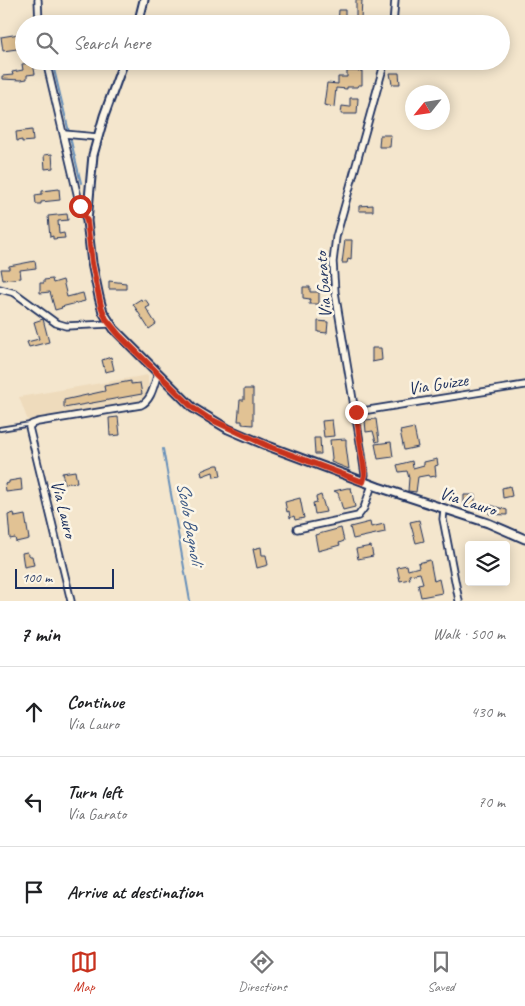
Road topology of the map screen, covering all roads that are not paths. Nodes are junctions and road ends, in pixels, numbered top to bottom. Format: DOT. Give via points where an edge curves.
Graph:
graph roads {
  1 [pos="38,0"];
  2 [pos="144,0"];
  3 [pos="394,0"];
  4 [pos="39,15"];
  5 [pos="140,15"];
  6 [pos="394,15"];
  7 [pos="48,70"];
  8 [pos="121,70"];
  9 [pos="383,70"];
  10 [pos="64,134"];
  11 [pos="97,137"];
  12 [pos="87,221"];
  13 [pos="0,289"];
  14 [pos="110,324"];
  15 [pos="158,373"];
  16 [pos="525,385"];
  17 [pos="356,412"];
  18 [pos="32,424"];
  19 [pos="0,429"];
  20 [pos="363,482"];
  21 [pos="372,485"];
  22 [pos="444,510"];
  23 [pos="297,529"];
  24 [pos="525,539"];
  25 [pos="71,601"];
  26 [pos="459,601"];
  1 -- 4 [label="street"];
  2 -- 5 [label="street"];
  3 -- 6 [label="street"];
  7 -- 10 [label="street, Via Lauro"];
  8 -- 11 [label="street, Via Lauro"];
  9 -- 17 [label="street, Via Garato" via="332,262"];
  10 -- 11 [label="street"];
  10 -- 12 [label="street, Via Lauro" via="80,206"];
  11 -- 12 [label="street, Via Lauro"];
  12 -- 14 [label="street, Via Lauro" via="99,297"];
  13 -- 14 [label="street" via="15,293 56,323 66,326"];
  14 -- 15 [label="street, Via Lauro"];
  15 -- 18 [label="street" via="146,403"];
  15 -- 20 [label="street, Via Lauro" via="193,408 228,429"];
  16 -- 17 [label="street, Via Guizze"];
  17 -- 20 [label="street, Via Garato" via="365,475"];
  18 -- 19 [label="lane"];
  18 -- 25 [label="street, Via Lauro" via="29,433"];
  20 -- 21 [label="street, Via Lauro"];
  21 -- 22 [label="street, Via Lauro"];
  21 -- 23 [label="street" via="358,516"];
  22 -- 24 [label="street, Via Lauro"];
  22 -- 26 [label="street" via="443,520"];
}
